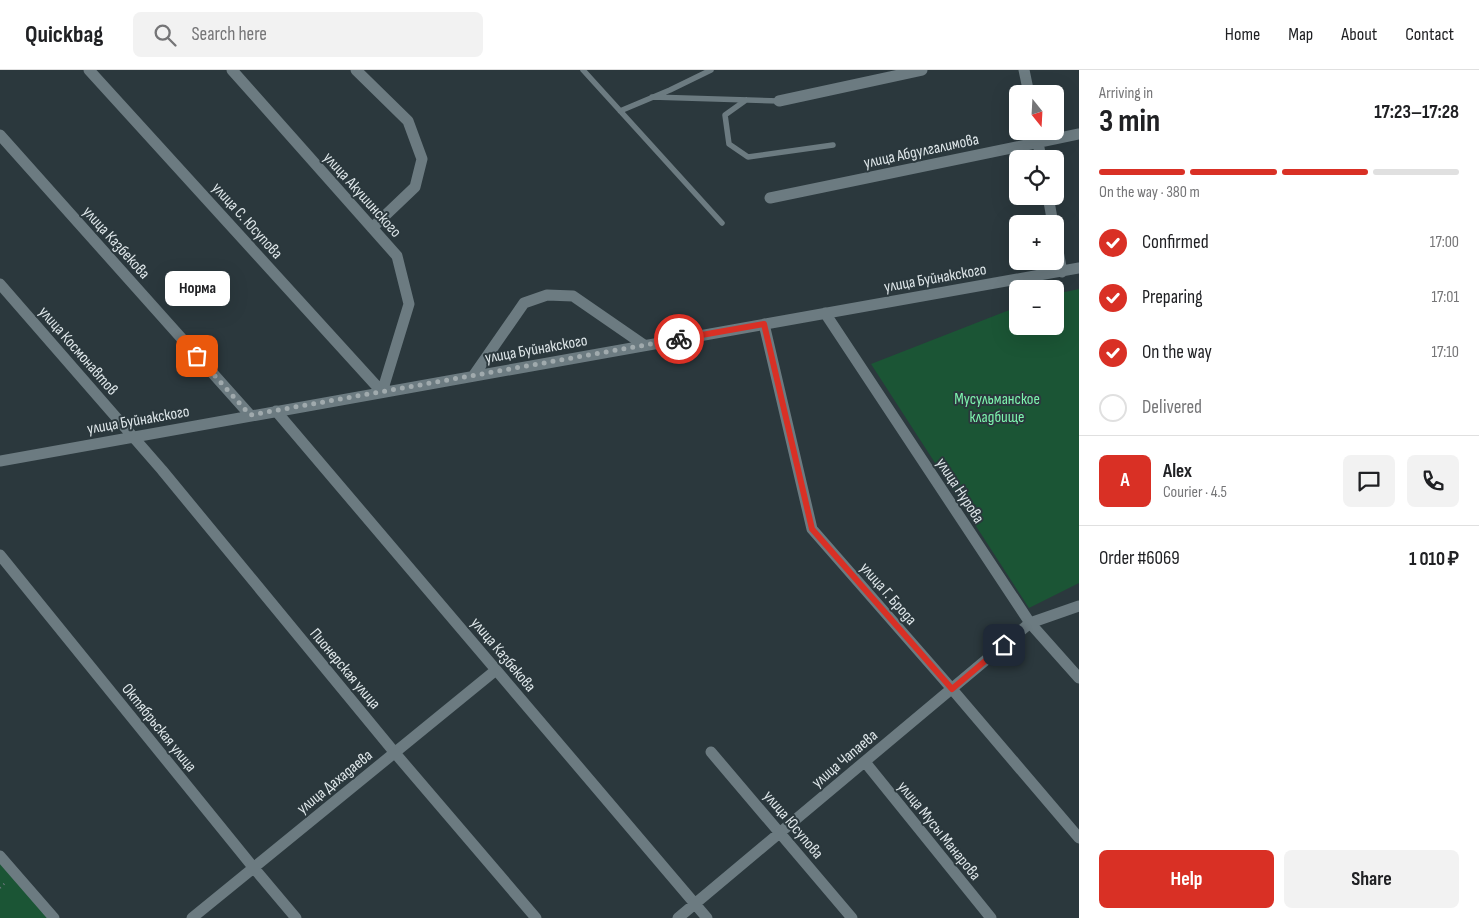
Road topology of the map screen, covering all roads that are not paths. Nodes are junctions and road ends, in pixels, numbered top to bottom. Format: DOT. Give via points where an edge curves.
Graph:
graph roads {
  1 [pos="90,70"];
  2 [pos="232,70"];
  3 [pos="356,70"];
  4 [pos="584,70"];
  5 [pos="711,70"];
  6 [pos="922,70"];
  7 [pos="1024,70"];
  8 [pos="1027,85"];
  9 [pos="652,97"];
  10 [pos="746,100"];
  11 [pos="778,101"];
  12 [pos="620,110"];
  13 [pos="1079,134"];
  14 [pos="0,135"];
  15 [pos="1064,135"];
  16 [pos="1024,140"];
  17 [pos="833,145"];
  18 [pos="770,198"];
  19 [pos="722,223"];
  20 [pos="372,228"];
  21 [pos="1079,268"];
  22 [pos="1062,272"];
  23 [pos="0,284"];
  24 [pos="825,313"];
  25 [pos="764,324"];
  26 [pos="644,345"];
  27 [pos="474,375"];
  28 [pos="382,392"];
  29 [pos="276,411"];
  30 [pos="250,415"];
  31 [pos="134,437"];
  32 [pos="0,461"];
  33 [pos="0,555"];
  34 [pos="1079,606"];
  35 [pos="1030,623"];
  36 [pos="496,670"];
  37 [pos="1079,678"];
  38 [pos="952,689"];
  39 [pos="396,752"];
  40 [pos="711,752"];
  41 [pos="865,762"];
  42 [pos="780,833"];
  43 [pos="1079,838"];
  44 [pos="0,856"];
  45 [pos="253,868"];
  46 [pos="695,904"];
  47 [pos="54,918"];
  48 [pos="192,918"];
  49 [pos="296,918"];
  50 [pos="536,918"];
  51 [pos="678,918"];
  52 [pos="707,918"];
  53 [pos="852,918"];
  54 [pos="990,918"];
  1 -- 28 [label="street, улица С. Юсупова"];
  2 -- 20 [label="street, улица Акушинского"];
  3 -- 20 [label="street" via="408,121 422,159 415,187"];
  4 -- 12 [label="lane"];
  5 -- 9 [label="lane"];
  6 -- 11 [label="street"];
  7 -- 8 [label="street"];
  9 -- 10 [label="lane"];
  9 -- 12 [label="lane"];
  10 -- 11 [label="lane"];
  10 -- 17 [label="lane" via="725,115 729,144 748,157"];
  12 -- 19 [label="lane"];
  13 -- 15 [label="street, улица Абдулгалимова"];
  14 -- 30 [label="street, улица Казбекова"];
  16 -- 18 [label="street, улица Абдулгалимова"];
  20 -- 28 [label="street, улица Акушинского" via="397,256 409,304"];
  21 -- 22 [label="street, улица Буйнакского"];
  22 -- 24 [label="street, улица Буйнакского"];
  23 -- 31 [label="street, улица Космонавтов"];
  24 -- 25 [label="street, улица Буйнакского"];
  24 -- 35 [label="street, улица Нурова"];
  25 -- 26 [label="street, улица Буйнакского"];
  25 -- 38 [label="street, улица Г. Брода" via="812,529"];
  26 -- 27 [label="street, улица Буйнакского"];
  26 -- 27 [label="street" via="572,296 547,294 524,303"];
  27 -- 28 [label="street, улица Буйнакского"];
  28 -- 29 [label="street, улица Буйнакского"];
  29 -- 30 [label="street, улица Буйнакского"];
  29 -- 36 [label="street, улица Казбекова"];
  30 -- 31 [label="street, улица Буйнакского"];
  31 -- 32 [label="street, улица Буйнакского"];
  31 -- 39 [label="street, Пионерская улица"];
  33 -- 45 [label="street, Октябрьская улица"];
  34 -- 35 [label="street"];
  35 -- 37 [label="street, улица Нурова"];
  35 -- 38 [label="street, улица Чапаева"];
  36 -- 39 [label="street, улица Дахадаева"];
  36 -- 46 [label="street, улица Казбекова"];
  38 -- 41 [label="street, улица Чапаева"];
  38 -- 43 [label="street, улица Г. Брода"];
  39 -- 45 [label="street, улица Дахадаева"];
  39 -- 50 [label="street, Пионерская улица"];
  40 -- 42 [label="street, улица Юсупова"];
  41 -- 42 [label="street, улица Чапаева"];
  41 -- 54 [label="street, улица Мусы Манарова"];
  42 -- 46 [label="street, улица Чапаева"];
  42 -- 53 [label="street, улица Юсупова"];
  44 -- 47 [label="street"];
  45 -- 48 [label="street, улица Дахадаева"];
  45 -- 49 [label="street, Октябрьская улица"];
  46 -- 51 [label="street, улица Чапаева"];
  46 -- 52 [label="street, улица Казбекова"];
}
